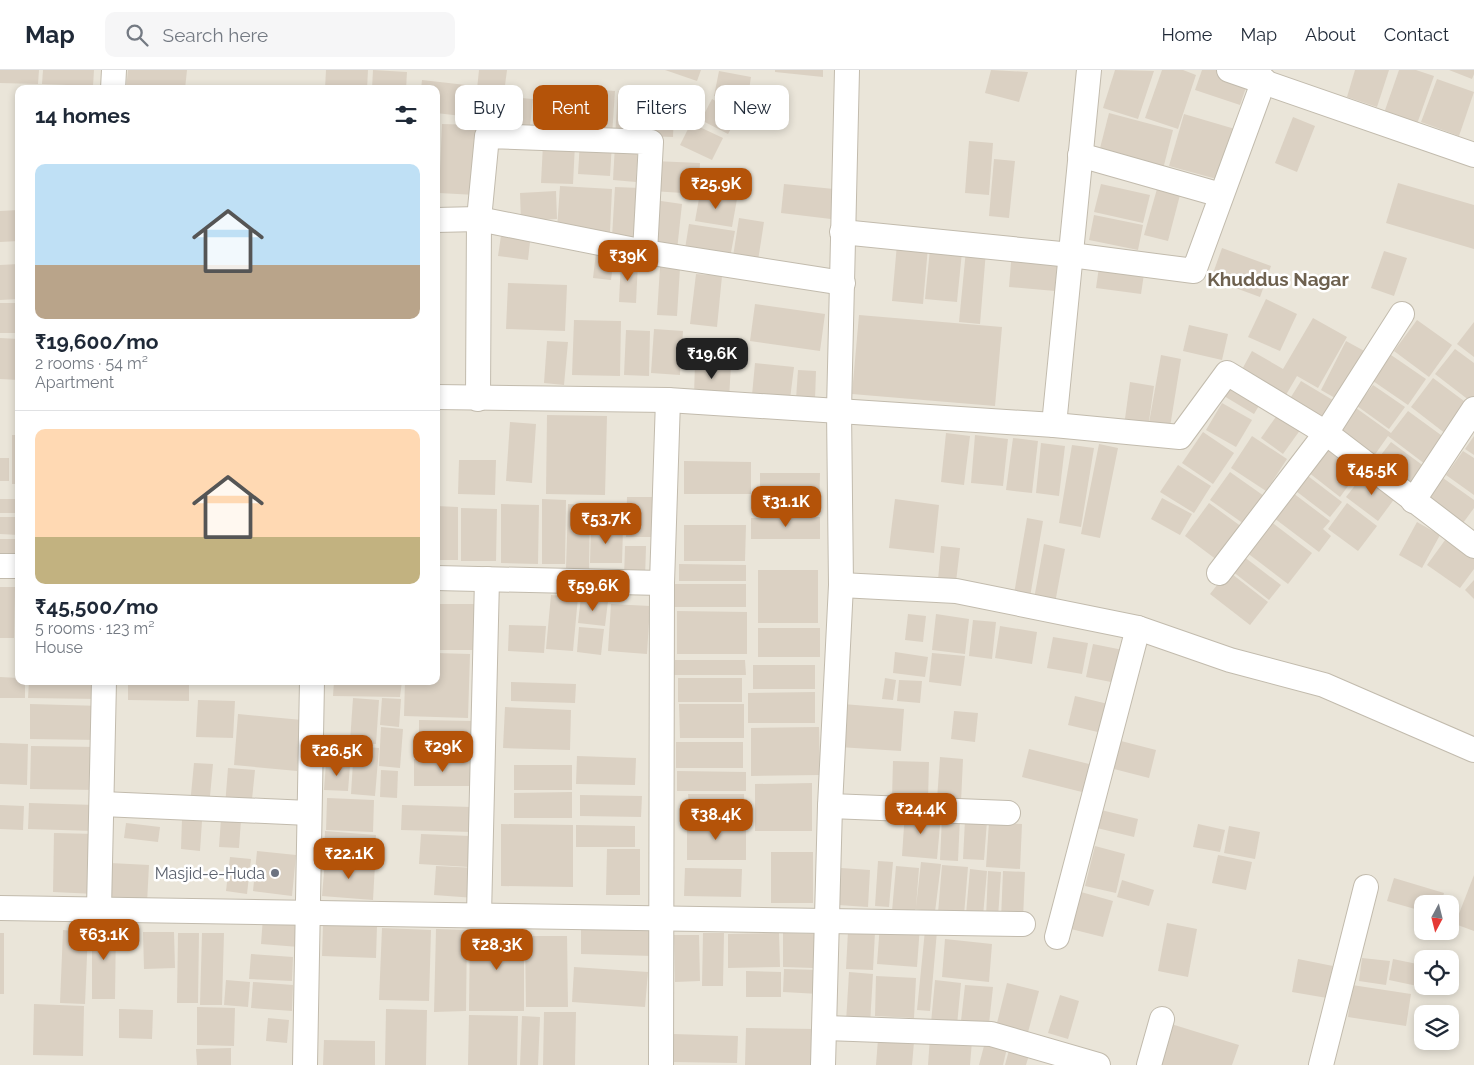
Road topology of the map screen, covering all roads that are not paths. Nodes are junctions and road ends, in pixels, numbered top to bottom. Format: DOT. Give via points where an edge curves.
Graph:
graph roads {
  1 [pos="114,70"];
  2 [pos="847,70"];
  3 [pos="1089,70"];
  4 [pos="1229,70"];
  5 [pos="1264,80"];
  6 [pos="113,85"];
  7 [pos="1080,155"];
  8 [pos="1474,155"];
  9 [pos="1221,195"];
  10 [pos="479,219"];
  11 [pos="440,220"];
  12 [pos="842,232"];
  13 [pos="645,252"];
  14 [pos="1071,255"];
  15 [pos="843,283"];
  16 [pos="1402,314"];
  17 [pos="440,397"];
  18 [pos="478,399"];
  19 [pos="668,400"];
  20 [pos="840,410"];
  21 [pos="1474,410"];
  22 [pos="1054,425"];
  23 [pos="1326,433"];
  24 [pos="1413,501"];
  25 [pos="1474,546"];
  26 [pos="0,566"];
  27 [pos="15,566"];
  28 [pos="1219,573"];
  29 [pos="440,578"];
  30 [pos="487,579"];
  31 [pos="662,584"];
  32 [pos="841,585"];
  33 [pos="1138,628"];
  34 [pos="104,685"];
  35 [pos="312,685"];
  36 [pos="1474,750"];
  37 [pos="102,804"];
  38 [pos="830,806"];
  39 [pos="309,813"];
  40 [pos="1008,813"];
  41 [pos="1366,887"];
  42 [pos="0,908"];
  43 [pos="99,909"];
  44 [pos="307,912"];
  45 [pos="479,915"];
  46 [pos="662,918"];
  47 [pos="826,921"];
  48 [pos="1023,924"];
  49 [pos="1057,937"];
  50 [pos="1162,1019"];
  51 [pos="826,1028"];
  52 [pos="304,1065"];
  53 [pos="661,1065"];
  54 [pos="823,1065"];
  55 [pos="1098,1065"];
  56 [pos="1149,1065"];
  57 [pos="1321,1065"];
  1 -- 6 [label="street"];
  2 -- 12 [label="street"];
  3 -- 7 [label="street"];
  4 -- 5 [label="street"];
  5 -- 8 [label="street"];
  5 -- 9 [label="street"];
  7 -- 9 [label="street"];
  7 -- 14 [label="street"];
  9 -- 14 [label="street" via="1194,271"];
  10 -- 11 [label="street"];
  10 -- 13 [label="street"];
  10 -- 13 [label="street" via="487,136 651,142"];
  10 -- 18 [label="street"];
  12 -- 14 [label="street"];
  12 -- 15 [label="street"];
  13 -- 15 [label="street"];
  14 -- 22 [label="street"];
  15 -- 20 [label="street"];
  16 -- 23 [label="street"];
  17 -- 18 [label="street"];
  18 -- 19 [label="street"];
  19 -- 20 [label="street"];
  19 -- 31 [label="street"];
  20 -- 22 [label="street"];
  20 -- 32 [label="street"];
  21 -- 24 [label="street"];
  22 -- 23 [label="street" via="1180,437 1227,373"];
  23 -- 24 [label="street"];
  23 -- 28 [label="street"];
  24 -- 25 [label="street"];
  26 -- 27 [label="street"];
  29 -- 30 [label="street"];
  30 -- 31 [label="street"];
  30 -- 45 [label="street"];
  31 -- 46 [label="street"];
  32 -- 33 [label="street" via="956,591"];
  32 -- 38 [label="street"];
  33 -- 36 [label="street" via="1230,660 1324,685"];
  33 -- 49 [label="street"];
  34 -- 37 [label="street"];
  35 -- 39 [label="street"];
  37 -- 39 [label="street"];
  37 -- 43 [label="street"];
  38 -- 40 [label="street"];
  38 -- 47 [label="street"];
  39 -- 44 [label="street"];
  41 -- 57 [label="street"];
  42 -- 43 [label="street"];
  43 -- 44 [label="street"];
  44 -- 45 [label="street"];
  44 -- 52 [label="street"];
  45 -- 46 [label="street"];
  46 -- 47 [label="street"];
  46 -- 53 [label="street"];
  47 -- 48 [label="street"];
  47 -- 51 [label="street"];
  50 -- 56 [label="street"];
  51 -- 54 [label="street"];
  51 -- 55 [label="street" via="991,1034"];
}
